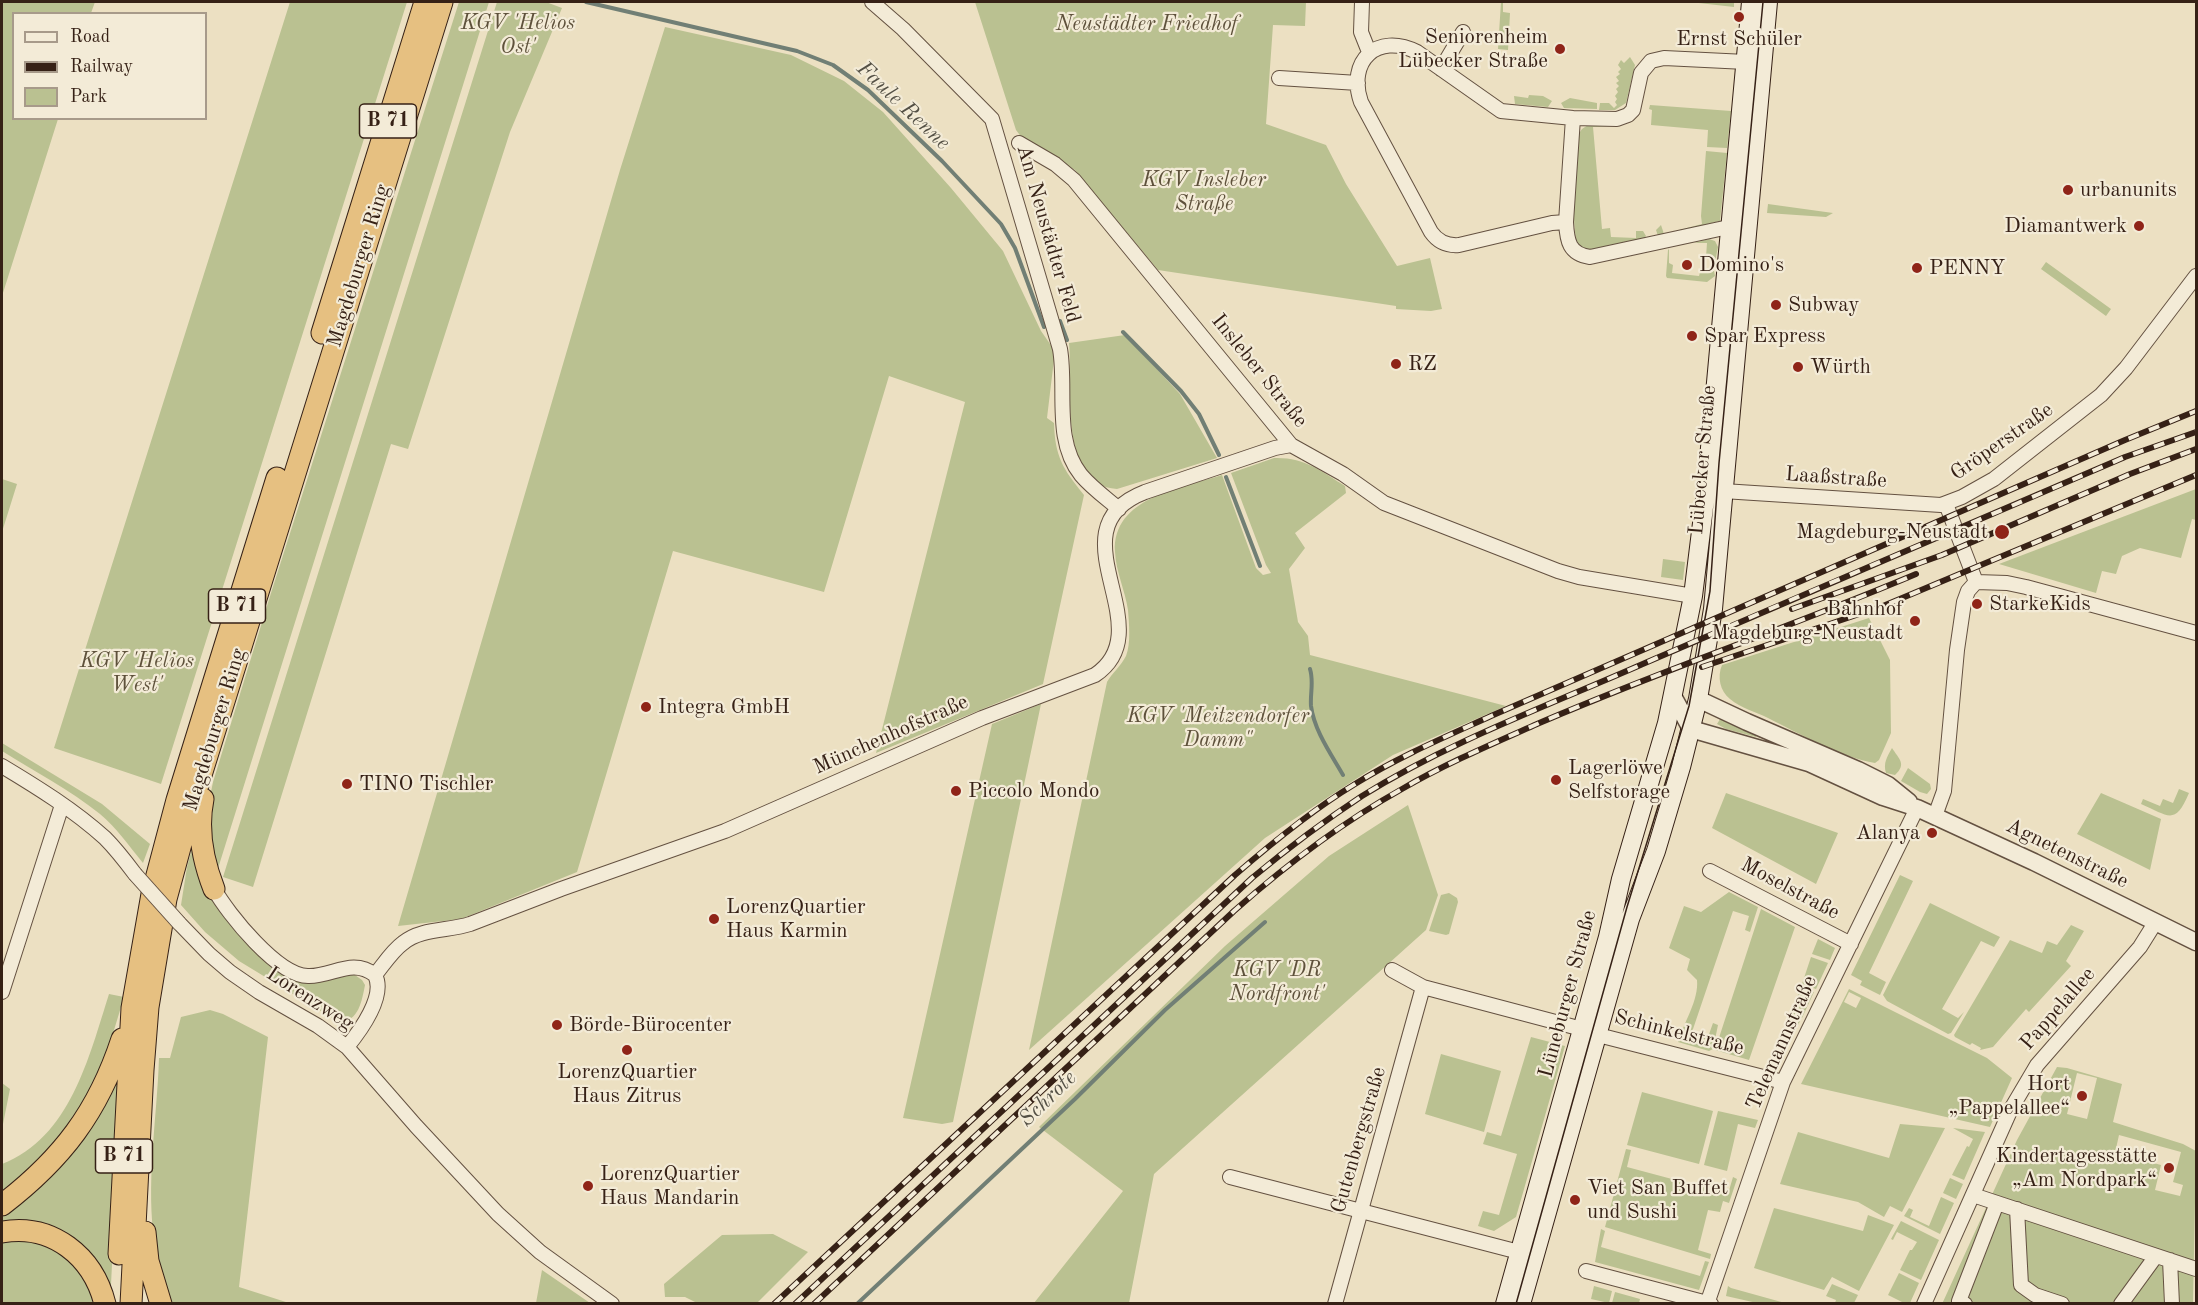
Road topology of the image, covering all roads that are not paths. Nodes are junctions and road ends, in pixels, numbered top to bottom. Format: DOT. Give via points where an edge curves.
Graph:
graph roads {
  1 [pos="425,2"];
  2 [pos="442,2"];
  3 [pos="872,2"];
  4 [pos="1362,2"];
  5 [pos="1751,2"];
  6 [pos="1768,2"];
  7 [pos="1463,32"];
  8 [pos="1369,52"];
  9 [pos="1746,62"];
  10 [pos="1441,69"];
  11 [pos="1279,78"];
  12 [pos="1358,83"];
  13 [pos="1573,118"];
  14 [pos="1019,143"];
  15 [pos="1566,222"];
  16 [pos="1739,225"];
  17 [pos="2196,276"];
  18 [pos="1291,445"];
  19 [pos="1723,491"];
  20 [pos="1946,504"];
  21 [pos="1119,509"];
  22 [pos="1976,582"];
  23 [pos="1693,596"];
  24 [pos="2196,633"];
  25 [pos="1698,699"];
  26 [pos="1677,703"];
  27 [pos="221,709"];
  28 [pos="1691,729"];
  29 [pos="2,766"];
  30 [pos="62,805"];
  31 [pos="1917,808"];
  32 [pos="1935,816"];
  33 [pos="1710,871"];
  34 [pos="214,889"];
  35 [pos="2155,923"];
  36 [pos="2196,942"];
  37 [pos="1851,944"];
  38 [pos="1392,970"];
  39 [pos="375,975"];
  40 [pos="1423,987"];
  41 [pos="2,992"];
  42 [pos="132,1008"];
  43 [pos="1590,1032"];
  44 [pos="347,1047"];
  45 [pos="1783,1082"];
  46 [pos="138,1169"];
  47 [pos="1230,1177"];
  48 [pos="1973,1195"];
  49 [pos="1997,1203"];
  50 [pos="2,1205"];
  51 [pos="2017,1209"];
  52 [pos="1361,1211"];
  53 [pos="2,1232"];
  54 [pos="1519,1252"];
  55 [pos="2163,1258"];
  56 [pos="2196,1269"];
  57 [pos="1586,1271"];
  58 [pos="2033,1299"];
  59 [pos="1708,1303"];
  60 [pos="105,1304"];
  61 [pos="117,1304"];
  62 [pos="131,1304"];
  63 [pos="161,1304"];
  64 [pos="612,1304"];
  65 [pos="1335,1304"];
  66 [pos="1505,1304"];
  67 [pos="1521,1304"];
  68 [pos="1924,1304"];
  69 [pos="1965,1304"];
  70 [pos="2062,1304"];
  71 [pos="2121,1304"];
  72 [pos="2172,1304"];
  1 -- 42 [label="highway, Magdeburger Ring / B 71" via="177,800 152,894"];
  2 -- 27 [label="highway, Magdeburger Ring / B 71"];
  3 -- 21 [label="street, Am Neustädter Feld" via="992,119 1060,349 1068,454 1081,475"];
  4 -- 8 [label="street" via="1361,32"];
  5 -- 9 [label="main road, Lübecker Straße"];
  6 -- 16 [label="main road, Lübecker Straße"];
  7 -- 10 [label="street"];
  8 -- 10 [label="street" via="1382,47 1407,48"];
  8 -- 12 [label="street" via="1360,67"];
  9 -- 13 [label="street" via="1654,60 1642,70 1636,102 1628,116"];
  9 -- 16 [label="main road, Lübecker Straße"];
  10 -- 13 [label="street" via="1501,111"];
  11 -- 12 [label="street"];
  12 -- 15 [label="street" via="1361,102 1431,232 1439,240 1459,245"];
  13 -- 15 [label="street"];
  14 -- 18 [label="street, Insleber Straße" via="1074,180"];
  15 -- 16 [label="street" via="1570,248 1590,257"];
  16 -- 19 [label="main road, Lübecker Straße"];
  16 -- 23 [label="main road, Lübecker Straße"];
  17 -- 20 [label="street, Gröperstraße" via="2102,395 1994,479"];
  18 -- 21 [label="street" via="1145,492"];
  18 -- 23 [label="street, Insleber Straße" via="1384,503 1557,571"];
  19 -- 20 [label="street, Laaßstraße"];
  19 -- 25 [label="main road, Lübecker Straße" via="1713,609"];
  20 -- 22 [label="street, Gröperstraße"];
  21 -- 39 [label="street, Münchenhofstraße" via="1107,532 1104,551 1120,623 1119,638 1113,656 1095,675 982,718 725,831 463,926 417,935 402,943"];
  22 -- 24 [label="street" via="2016,584"];
  22 -- 32 [label="street" via="1966,596 1956,650 1944,792"];
  23 -- 26 [label="main road, Lübecker Straße"];
  25 -- 26 [label="main road"];
  25 -- 28 [label="main road, Lüneburger Straße"];
  25 -- 31 [label="street, Agnetenstraße" via="1888,785"];
  26 -- 28 [label="street"];
  26 -- 43 [label="main road, Lüneburger Straße" via="1667,723 1621,879"];
  27 -- 34 [label="highway" via="225,724 204,795 201,820 203,848"];
  27 -- 46 [label="highway, Magdeburger Ring / B 71" via="161,925 145,1042"];
  28 -- 31 [label="street, Agnetenstraße" via="1809,763"];
  28 -- 43 [label="main road, Lüneburger Straße" via="1656,851"];
  29 -- 30 [label="street, Lorenzweg"];
  30 -- 41 [label="street"];
  30 -- 44 [label="street, Lorenzweg, bridge" via="107,840 205,951 259,992"];
  31 -- 32 [label="street, Agnetenstraße"];
  31 -- 37 [label="street, Telemannstraße"];
  32 -- 35 [label="street, Agnetenstraße"];
  33 -- 37 [label="street, Moselstraße"];
  34 -- 39 [label="street" via="242,929 299,975 316,976 352,966"];
  35 -- 36 [label="street, Agnetenstraße"];
  35 -- 48 [label="street, Pappelallee" via="2140,947 2037,1065"];
  37 -- 45 [label="street, Telemannstraße"];
  38 -- 40 [label="street, Schinkelstraße"];
  39 -- 44 [label="street" via="378,984 371,1011"];
  40 -- 43 [label="street, Schinkelstraße"];
  40 -- 52 [label="street, Gutenbergstraße"];
  42 -- 50 [label="highway" via="109,1077 85,1120 49,1165"];
  42 -- 61 [label="highway, Magdeburger Ring / B 71"];
  43 -- 45 [label="street, Schinkelstraße"];
  43 -- 54 [label="main road, Lüneburger Straße"];
  43 -- 67 [label="main road, Lüneburger Straße"];
  44 -- 64 [label="street, Lorenzweg" via="507,1223 557,1266"];
  45 -- 59 [label="street, Telemannstraße"];
  46 -- 62 [label="highway, Magdeburger Ring / B 71"];
  46 -- 63 [label="highway" via="148,1261"];
  47 -- 52 [label="street"];
  48 -- 49 [label="street"];
  48 -- 68 [label="street, Pappelallee"];
  49 -- 51 [label="street"];
  49 -- 69 [label="street" via="1959,1301"];
  51 -- 55 [label="street"];
  51 -- 58 [label="street" via="2021,1285"];
  52 -- 54 [label="street"];
  52 -- 65 [label="street, Gutenbergstraße"];
  53 -- 60 [label="highway" via="35,1232 67,1245 92,1271"];
  54 -- 66 [label="main road, Lüneburger Straße"];
  55 -- 56 [label="street"];
  55 -- 71 [label="street"];
  55 -- 72 [label="street"];
  57 -- 59 [label="street"];
  58 -- 70 [label="street"];
}
